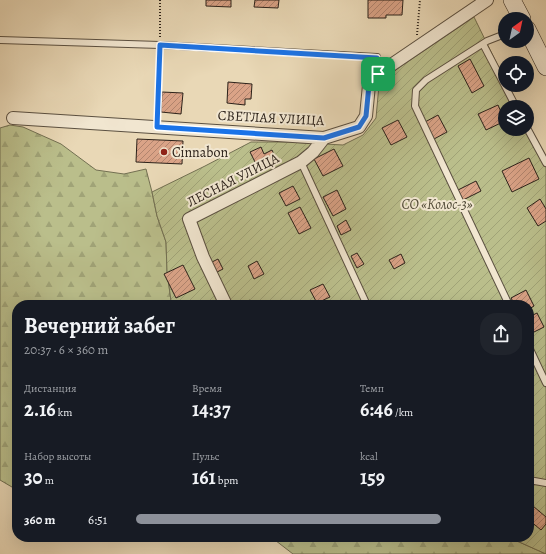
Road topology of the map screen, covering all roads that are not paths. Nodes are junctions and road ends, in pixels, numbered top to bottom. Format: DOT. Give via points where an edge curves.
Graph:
graph roads {
  1 [pos="487,0"];
  2 [pos="512,0"];
  3 [pos="518,12"];
  4 [pos="498,37"];
  5 [pos="0,40"];
  6 [pos="534,43"];
  7 [pos="482,44"];
  8 [pos="546,67"];
  9 [pos="378,74"];
  10 [pos="512,100"];
  11 [pos="13,118"];
  12 [pos="531,136"];
  13 [pos="324,138"];
  14 [pos="301,162"];
  15 [pos="546,163"];
  16 [pos="224,300"];
  17 [pos="365,300"];
  18 [pos="507,300"];
  19 [pos="534,358"];
  20 [pos="546,383"];
  21 [pos="534,481"];
  22 [pos="546,483"];
  1 -- 9 [label="street, СВЕТЛАЯ УЛИЦА"];
  2 -- 3 [label="street"];
  4 -- 7 [label="lane"];
  5 -- 9 [label="lane" via="160,45 377,58"];
  6 -- 8 [label="street"];
  7 -- 10 [label="lane"];
  7 -- 18 [label="lane" via="426,80 416,90 415,106"];
  9 -- 13 [label="street, СВЕТЛАЯ УЛИЦА" via="369,85 366,116 359,127"];
  11 -- 13 [label="street, СВЕТЛАЯ УЛИЦА"];
  12 -- 15 [label="lane"];
  13 -- 14 [label="street, ЛЕСНАЯ УЛИЦА"];
  14 -- 16 [label="street, ЛЕСНАЯ УЛИЦА" via="189,219 203,257"];
  14 -- 17 [label="lane"];
  19 -- 20 [label="lane"];
  21 -- 22 [label="lane"];
}
